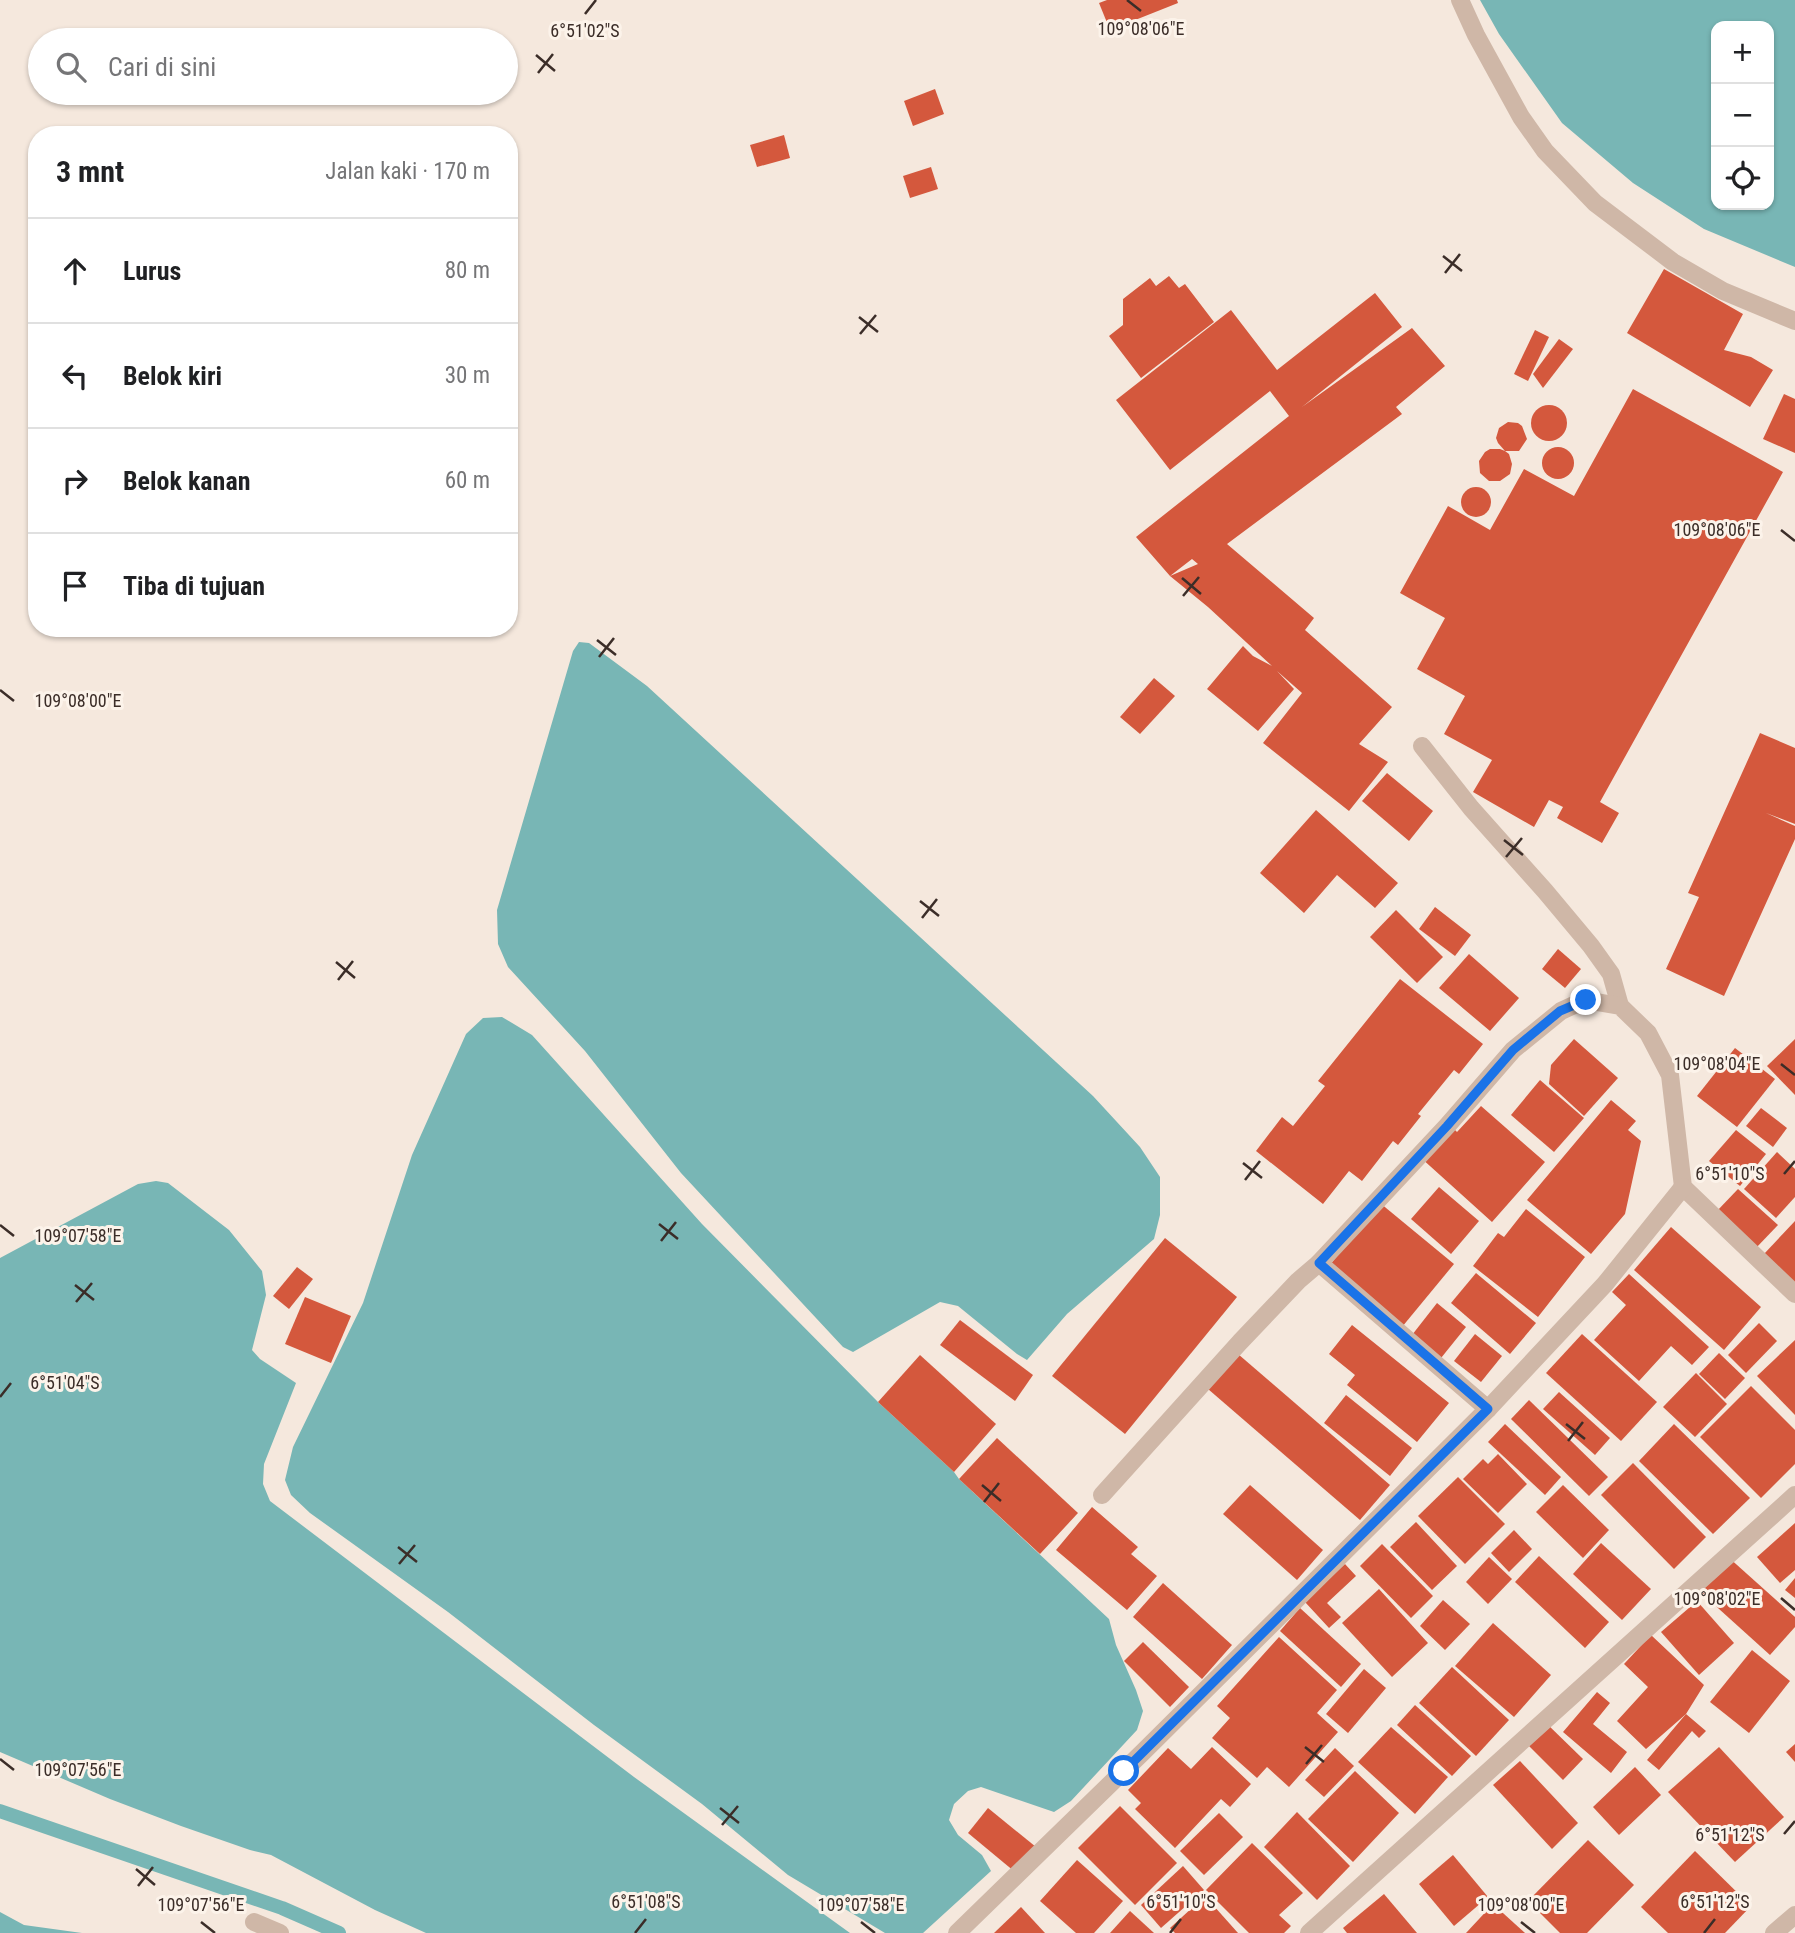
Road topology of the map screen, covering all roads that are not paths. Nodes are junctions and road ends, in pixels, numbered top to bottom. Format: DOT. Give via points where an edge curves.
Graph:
graph roads {
  1 [pos="1460,0"];
  2 [pos="1795,321"];
  3 [pos="1422,746"];
  4 [pos="1620,1006"];
  5 [pos="1683,1187"];
  6 [pos="1319,1263"];
  7 [pos="1795,1294"];
  8 [pos="1488,1409"];
  9 [pos="1102,1495"];
  10 [pos="1795,1495"];
  11 [pos="1795,1915"];
  12 [pos="254,1922"];
  13 [pos="280,1933"];
  14 [pos="957,1933"];
  15 [pos="1309,1933"];
  16 [pos="1774,1933"];
  1 -- 2 [label="street" via="1521,117 1545,151 1595,203 1674,262 1723,291"];
  3 -- 4 [label="street" via="1591,946 1611,974"];
  4 -- 5 [label="street" via="1648,1034 1670,1075"];
  4 -- 6 [label="street" via="1586,1000 1560,1011 1513,1050"];
  5 -- 7 [label="street"];
  5 -- 8 [label="street" via="1605,1284"];
  6 -- 8 [label="street"];
  6 -- 9 [label="street" via="1240,1342"];
  8 -- 14 [label="street"];
  10 -- 15 [label="street"];
  11 -- 16 [label="street"];
  12 -- 13 [label="street"];
}
